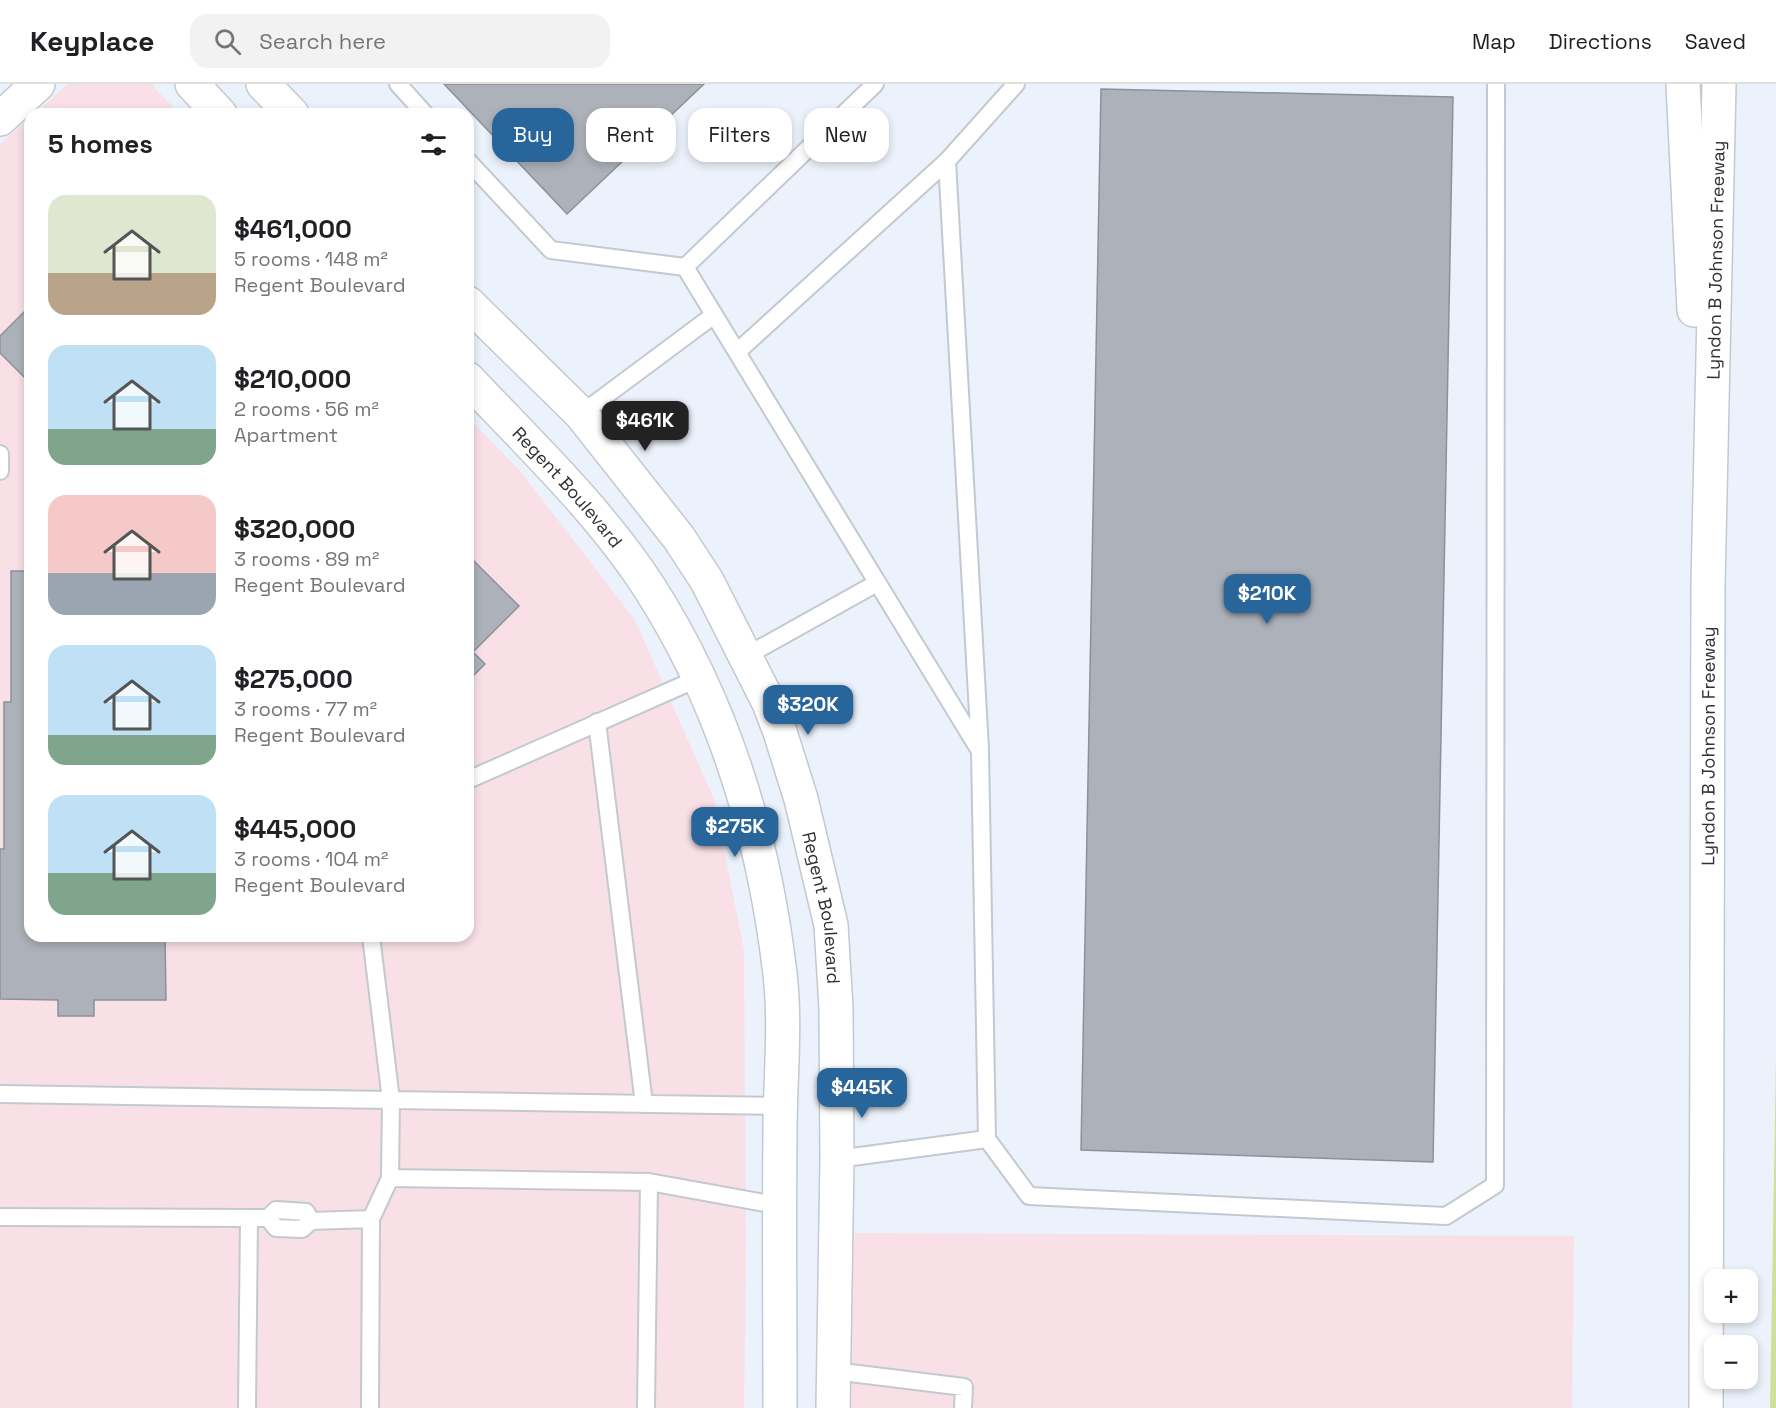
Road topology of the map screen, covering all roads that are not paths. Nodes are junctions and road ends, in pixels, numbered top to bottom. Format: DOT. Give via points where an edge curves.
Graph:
graph roads {
  1 [pos="38,84"];
  2 [pos="192,84"];
  3 [pos="263,84"];
  4 [pos="398,84"];
  5 [pos="875,84"];
  6 [pos="1016,84"];
  7 [pos="1496,84"];
  8 [pos="1683,84"];
  9 [pos="1719,84"];
  10 [pos="214,108"];
  11 [pos="285,108"];
  12 [pos="420,108"];
  13 [pos="0,119"];
  14 [pos="947,160"];
  15 [pos="474,167"];
  16 [pos="685,267"];
  17 [pos="474,309"];
  18 [pos="714,315"];
  19 [pos="737,352"];
  20 [pos="474,385"];
  21 [pos="581,414"];
  22 [pos="0,454"];
  23 [pos="0,471"];
  24 [pos="877,583"];
  25 [pos="1708,585"];
  26 [pos="746,656"];
  27 [pos="699,678"];
  28 [pos="597,722"];
  29 [pos="980,751"];
  30 [pos="474,777"];
  31 [pos="372,942"];
  32 [pos="0,1094"];
  33 [pos="391,1100"];
  34 [pos="644,1104"];
  35 [pos="780,1106"];
  36 [pos="987,1139"];
  37 [pos="837,1159"];
  38 [pos="390,1178"];
  39 [pos="649,1182"];
  40 [pos="781,1206"];
  41 [pos="0,1217"];
  42 [pos="249,1218"];
  43 [pos="371,1219"];
  44 [pos="834,1371"];
  45 [pos="247,1408"];
  46 [pos="370,1408"];
  47 [pos="646,1408"];
  48 [pos="780,1408"];
  49 [pos="834,1408"];
  50 [pos="963,1408"];
  51 [pos="1706,1408"];
  1 -- 13 [label="main road"];
  2 -- 10 [label="main road"];
  3 -- 11 [label="main road"];
  4 -- 12 [label="lane"];
  5 -- 16 [label="lane"];
  6 -- 14 [label="lane"];
  7 -- 36 [label="lane" via="1495,1185 1446,1216 1029,1196"];
  8 -- 25 [label="main road"];
  9 -- 25 [label="main road, Lyndon B Johnson Freeway"];
  14 -- 19 [label="lane"];
  14 -- 29 [label="lane"];
  15 -- 16 [label="lane" via="551,250"];
  16 -- 18 [label="lane"];
  17 -- 21 [label="main road, Regent Boulevard"];
  18 -- 19 [label="lane"];
  18 -- 21 [label="lane"];
  19 -- 24 [label="lane"];
  20 -- 27 [label="main road, Regent Boulevard" via="619,545 649,587"];
  21 -- 26 [label="main road, Regent Boulevard" via="679,537"];
  22 -- 23 [label="lane"];
  24 -- 26 [label="lane"];
  24 -- 29 [label="lane"];
  25 -- 51 [label="main road, Lyndon B Johnson Freeway"];
  26 -- 37 [label="main road, Regent Boulevard" via="780,732 801,799 831,925"];
  27 -- 28 [label="lane"];
  27 -- 35 [label="main road, Regent Boulevard" via="722,728 765,876 781,977"];
  28 -- 30 [label="lane"];
  28 -- 34 [label="lane"];
  29 -- 36 [label="lane"];
  31 -- 33 [label="lane"];
  32 -- 33 [label="lane"];
  33 -- 34 [label="lane"];
  33 -- 38 [label="lane"];
  34 -- 35 [label="lane"];
  35 -- 40 [label="main road, Regent Boulevard"];
  36 -- 37 [label="lane"];
  37 -- 44 [label="main road, Regent Boulevard"];
  38 -- 39 [label="lane"];
  38 -- 43 [label="lane"];
  39 -- 40 [label="lane"];
  39 -- 47 [label="lane"];
  40 -- 48 [label="main road, Regent Boulevard"];
  41 -- 42 [label="lane"];
  42 -- 43 [label="lane" via="268,1218 276,1210 306,1212 311,1221"];
  42 -- 45 [label="lane"];
  43 -- 46 [label="lane"];
  44 -- 49 [label="main road, Regent Boulevard"];
  44 -- 50 [label="lane" via="964,1387"];
}
